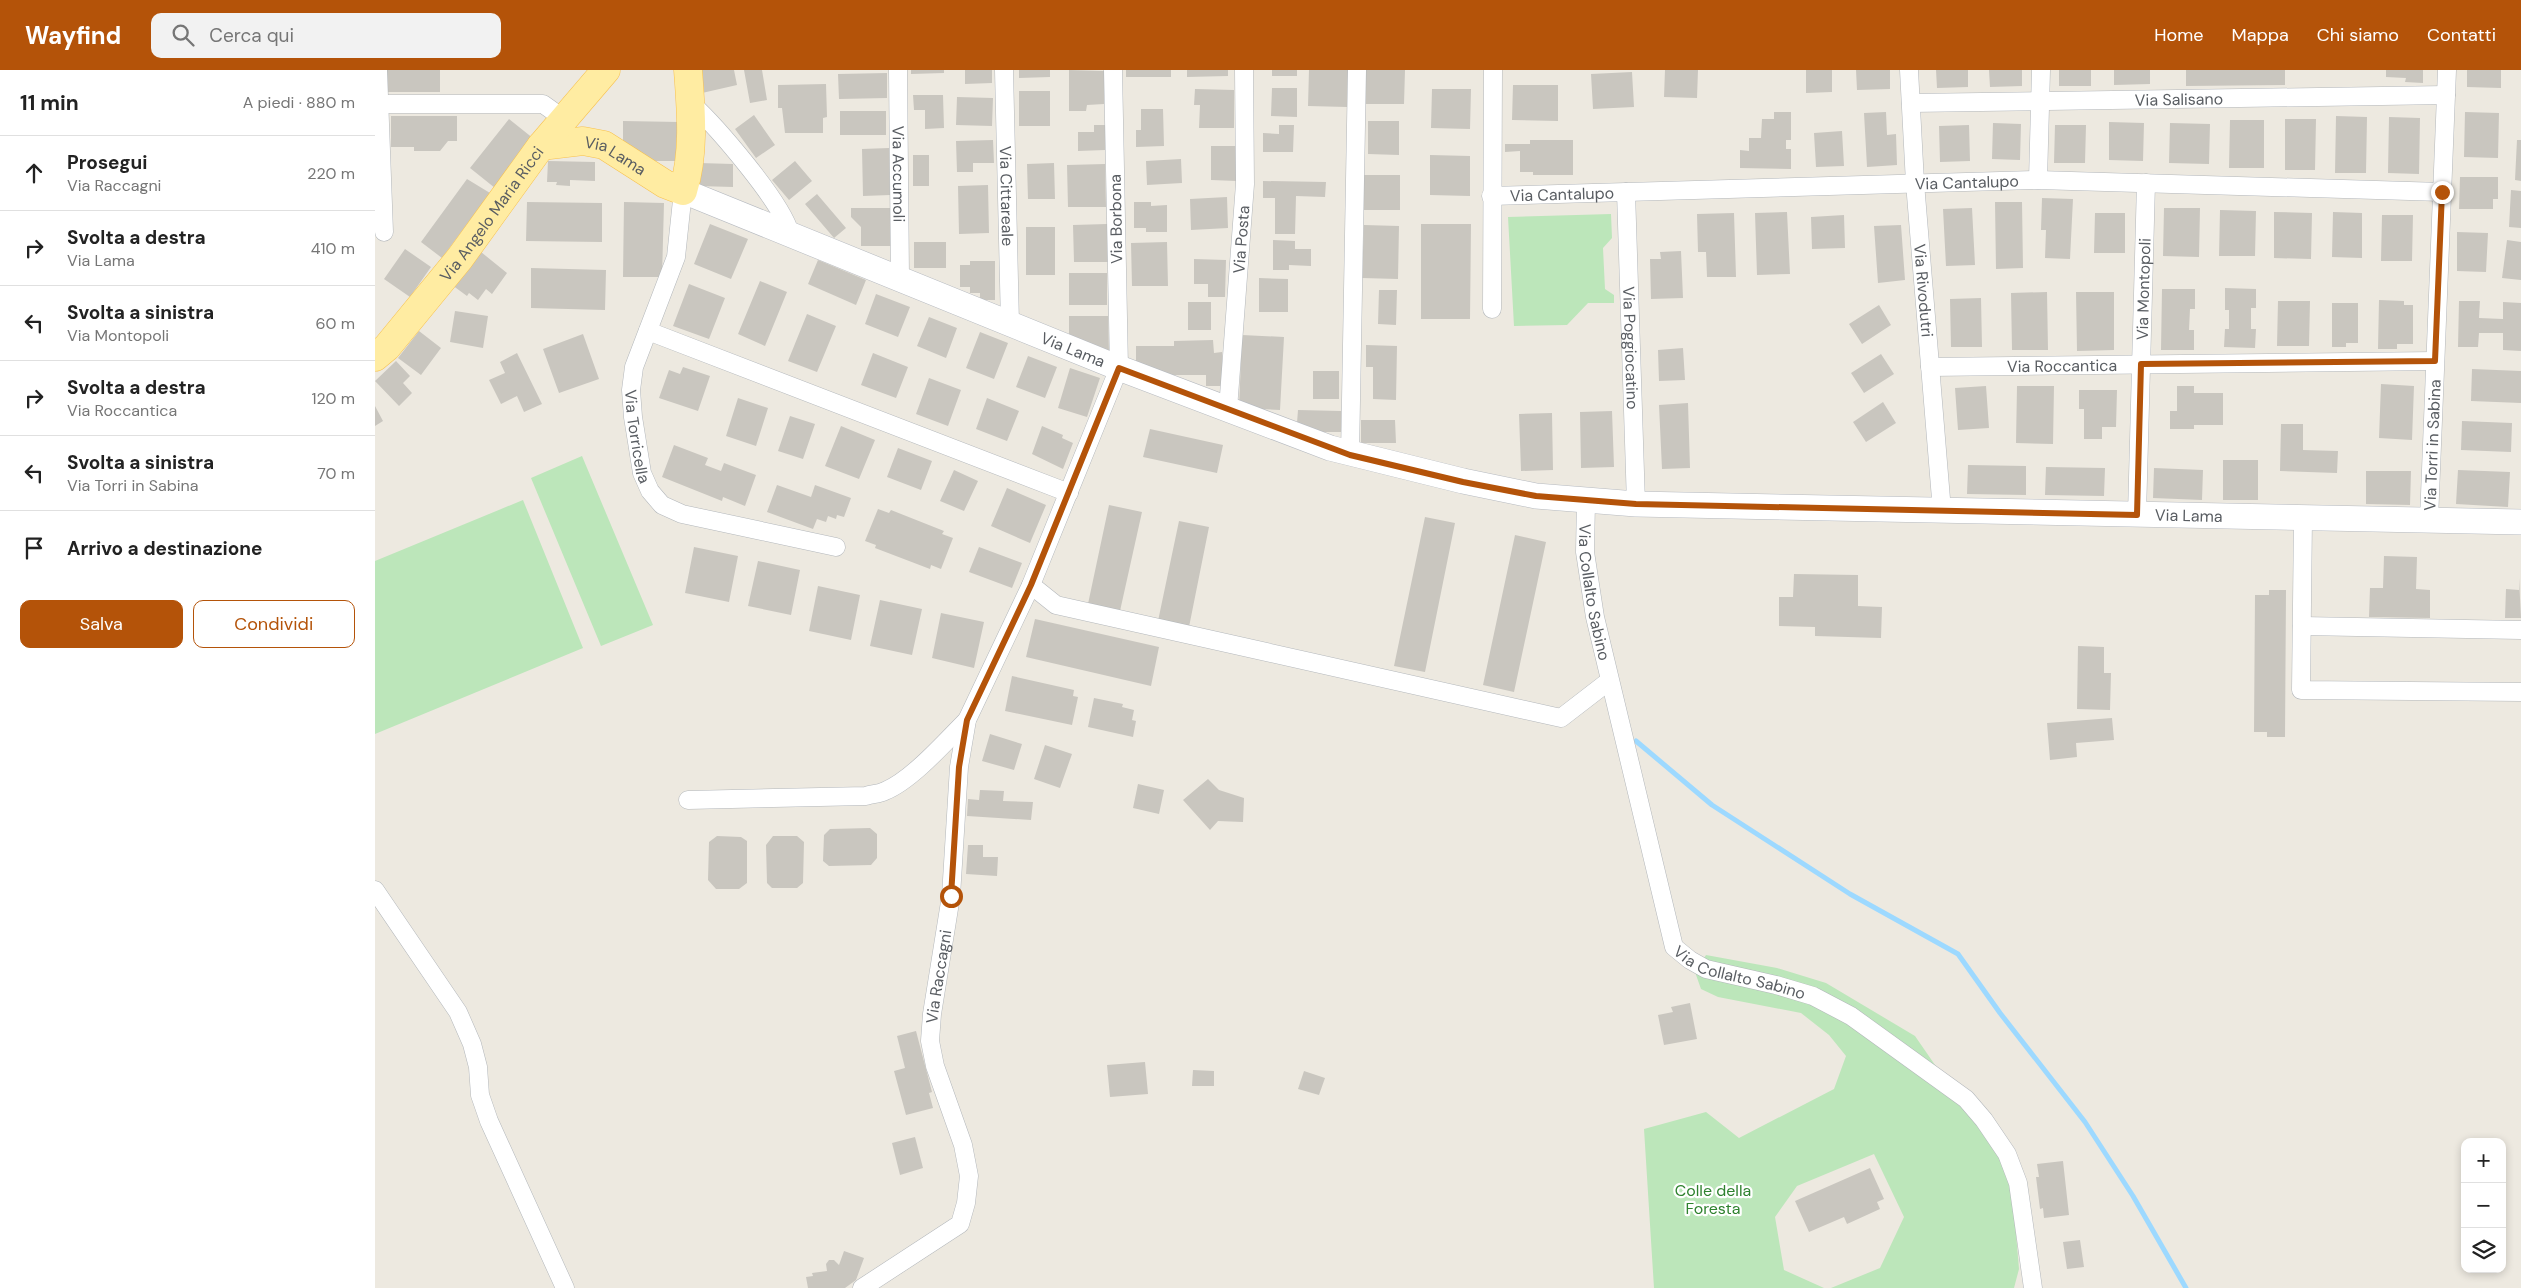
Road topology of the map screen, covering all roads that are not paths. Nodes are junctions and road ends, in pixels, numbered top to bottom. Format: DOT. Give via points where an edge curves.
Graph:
graph roads {
  1 [pos="378,70"];
  2 [pos="606,70"];
  3 [pos="688,70"];
  4 [pos="898,70"];
  5 [pos="1004,70"];
  6 [pos="1113,70"];
  7 [pos="1244,70"];
  8 [pos="1357,70"];
  9 [pos="1493,70"];
  10 [pos="1909,70"];
  11 [pos="2041,70"];
  12 [pos="2447,70"];
  13 [pos="2446,96"];
  14 [pos="691,102"];
  15 [pos="2040,102"];
  16 [pos="1911,103"];
  17 [pos="379,104"];
  18 [pos="570,110"];
  19 [pos="604,145"];
  20 [pos="541,146"];
  21 [pos="2038,180"];
  22 [pos="1915,183"];
  23 [pos="2146,183"];
  24 [pos="683,191"];
  25 [pos="1626,192"];
  26 [pos="2442,192"];
  27 [pos="1491,196"];
  28 [pos="384,232"];
  29 [pos="790,233"];
  30 [pos="900,278"];
  31 [pos="1492,309"];
  32 [pos="1010,324"];
  33 [pos="647,331"];
  34 [pos="375,357"];
  35 [pos="2435,361"];
  36 [pos="2141,364"];
  37 [pos="1930,367"];
  38 [pos="1119,368"];
  39 [pos="1228,410"];
  40 [pos="1350,455"];
  41 [pos="1069,493"];
  42 [pos="1586,501"];
  43 [pos="1636,504"];
  44 [pos="1942,511"];
  45 [pos="2137,515"];
  46 [pos="2303,518"];
  47 [pos="2429,520"];
  48 [pos="2521,522"];
  49 [pos="836,547"];
  50 [pos="1031,585"];
  51 [pos="2302,626"];
  52 [pos="2521,630"];
  53 [pos="1609,681"];
  54 [pos="2521,692"];
  55 [pos="967,720"];
  56 [pos="688,800"];
  57 [pos="375,890"];
  58 [pos="565,1288"];
  59 [pos="863,1288"];
  60 [pos="2033,1288"];
  1 -- 17 [label="street"];
  2 -- 18 [label="main road, Via Angelo Maria Ricci"];
  3 -- 14 [label="main road"];
  4 -- 30 [label="street, Via Accumoli"];
  5 -- 32 [label="street, Via Cittareale"];
  6 -- 38 [label="street, Via Borbona"];
  7 -- 39 [label="street, Via Posta" via="1245,184"];
  8 -- 40 [label="street"];
  9 -- 27 [label="street, Via Cantalupo"];
  10 -- 16 [label="street, Via Rivodutri"];
  11 -- 15 [label="street"];
  12 -- 13 [label="street, Via Torri in Sabina"];
  13 -- 15 [label="street, Via Salisano"];
  13 -- 26 [label="street, Via Torri in Sabina"];
  14 -- 24 [label="main road" via="689,165"];
  14 -- 29 [label="street" via="712,123 782,212"];
  15 -- 16 [label="street, Via Salisano"];
  15 -- 21 [label="street"];
  16 -- 22 [label="street, Via Rivodutri"];
  17 -- 18 [label="street" via="543,104"];
  17 -- 28 [label="street"];
  18 -- 19 [label="main road" via="580,116"];
  18 -- 20 [label="main road, Via Angelo Maria Ricci"];
  19 -- 20 [label="main road, Via Lama" via="583,141"];
  19 -- 24 [label="main road, Via Lama" via="665,184"];
  20 -- 34 [label="main road, Via Angelo Maria Ricci" via="460,258 387,347"];
  21 -- 22 [label="street, Via Cantalupo"];
  21 -- 23 [label="street, Via Cantalupo"];
  22 -- 25 [label="street, Via Cantalupo"];
  22 -- 37 [label="street, Via Rivodutri"];
  23 -- 26 [label="street, Via Cantalupo"];
  23 -- 36 [label="street, Via Montopoli"];
  24 -- 29 [label="main road, Via Lama"];
  24 -- 33 [label="street, Via Torricella" via="676,256"];
  25 -- 27 [label="street, Via Cantalupo"];
  25 -- 43 [label="street, Via Poggiocatino"];
  26 -- 35 [label="street, Via Torri in Sabina"];
  27 -- 31 [label="street, Via Cantalupo"];
  29 -- 30 [label="main road, Via Lama"];
  30 -- 32 [label="main road, Via Lama"];
  32 -- 38 [label="main road, Via Lama"];
  33 -- 41 [label="street"];
  33 -- 49 [label="street, Via Torricella" via="634,367 631,390 633,417 642,473 662,505 682,514"];
  35 -- 36 [label="street, Via Roccantica"];
  35 -- 47 [label="street, Via Torri in Sabina"];
  36 -- 37 [label="street, Via Roccantica"];
  36 -- 45 [label="street, Via Montopoli"];
  37 -- 44 [label="street, Via Rivodutri"];
  38 -- 39 [label="main road, Via Lama"];
  38 -- 41 [label="street, Via Raccagni"];
  39 -- 40 [label="main road, Via Lama"];
  40 -- 42 [label="main road, Via Lama" via="1506,490"];
  41 -- 50 [label="street, Via Raccagni"];
  42 -- 43 [label="main road, Via Lama"];
  42 -- 53 [label="street, Via Collalto Sabino" via="1585,552"];
  43 -- 44 [label="main road, Via Lama"];
  44 -- 45 [label="main road, Via Lama"];
  45 -- 46 [label="main road, Via Lama"];
  46 -- 47 [label="main road, Via Lama"];
  46 -- 51 [label="street"];
  47 -- 48 [label="main road, Via Lama"];
  50 -- 53 [label="street" via="1056,605 1561,718"];
  50 -- 55 [label="street, Via Raccagni"];
  51 -- 52 [label="street"];
  51 -- 54 [label="street" via="2301,690"];
  53 -- 60 [label="street, Via Collalto Sabino" via="1674,947 1706,969 1813,996 1851,1016 1966,1099 2007,1154 2019,1183"];
  55 -- 56 [label="street" via="927,760 884,792 866,796"];
  55 -- 59 [label="street, Via Raccagni" via="959,767 951,896 932,1014 931,1041 935,1066 963,1145 969,1176 966,1203 960,1224"];
  57 -- 58 [label="street" via="458,1012 472,1044 480,1095 489,1121"];
}
